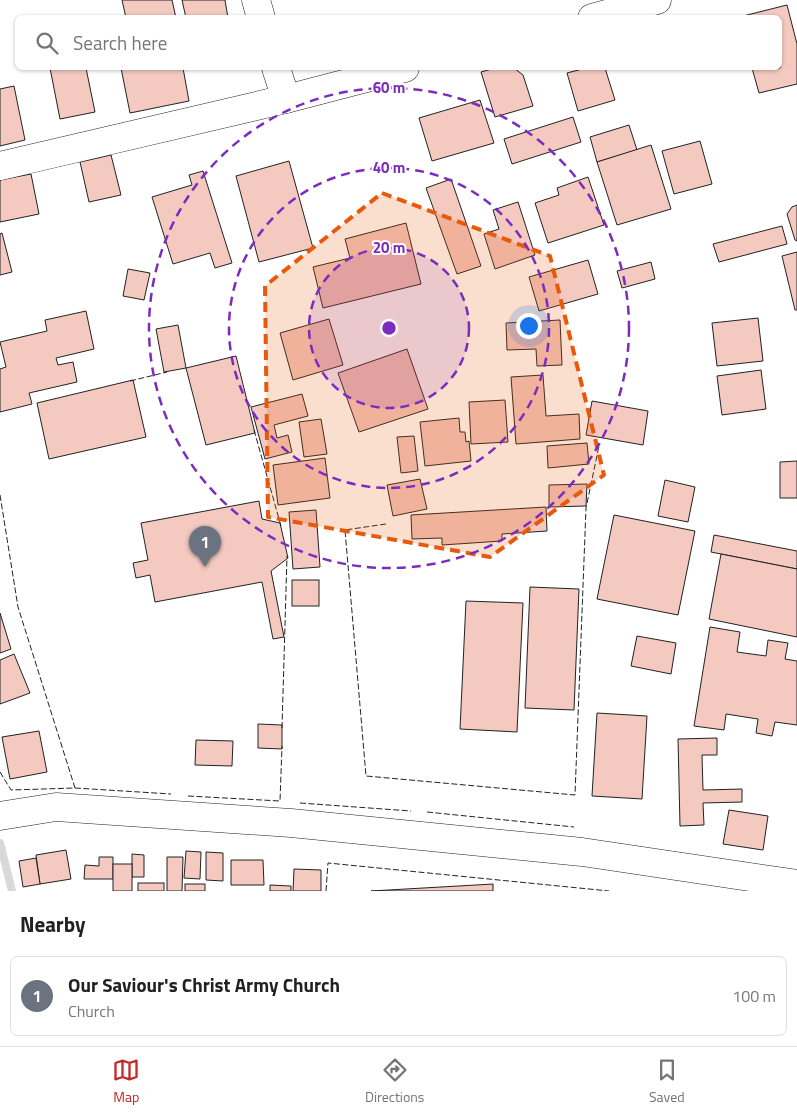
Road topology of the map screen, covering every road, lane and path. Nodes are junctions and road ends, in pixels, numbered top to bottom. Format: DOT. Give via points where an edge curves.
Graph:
graph roads {
  1 [pos="256,0"];
  2 [pos="657,0"];
  3 [pos="260,15"];
  4 [pos="603,15"];
  5 [pos="277,70"];
  6 [pos="397,70"];
  7 [pos="286,99"];
  8 [pos="0,166"];
  9 [pos="4,808"];
  10 [pos="797,884"];
  1 -- 3 [label="street"];
  2 -- 4 [label="street"];
  5 -- 7 [label="street"];
  6 -- 7 [label="street"];
  7 -- 8 [label="street"];
  9 -- 10 [label="street" via="56,806 291,823 582,852"];
}
